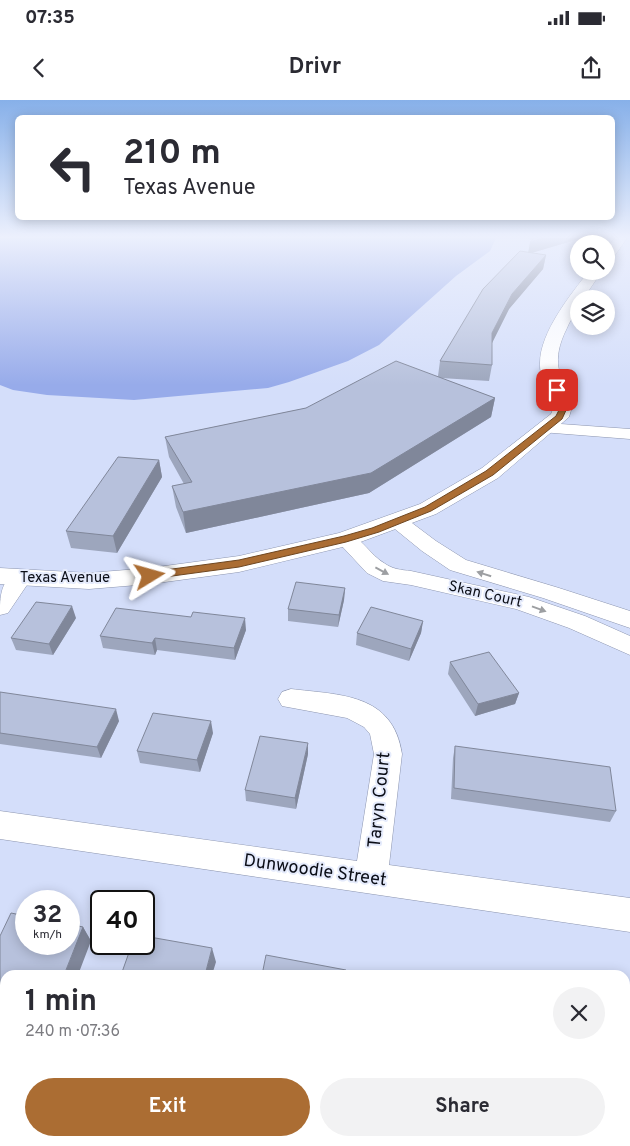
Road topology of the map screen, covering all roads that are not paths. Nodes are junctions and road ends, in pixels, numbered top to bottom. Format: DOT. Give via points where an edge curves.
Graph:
graph roads {
  1 [pos="585,287"];
  2 [pos="546,428"];
  3 [pos="630,434"];
  4 [pos="397,521"];
  5 [pos="346,539"];
  6 [pos="10,578"];
  7 [pos="0,608"];
  8 [pos="630,620"];
  9 [pos="630,646"];
  10 [pos="291,699"];
  11 [pos="0,825"];
  12 [pos="371,879"];
  13 [pos="630,915"];
  1 -- 2 [label="street, Texas Avenue" via="564,319 548,354 548,366 564,408 560,417"];
  2 -- 3 [label="street"];
  2 -- 4 [label="street, Texas Avenue" via="490,473 428,509"];
  4 -- 5 [label="street, Texas Avenue"];
  8 -- 4 [label="street, Skan Court, one-way" via="551,592 458,565"];
  5 -- 6 [label="street, Texas Avenue" via="239,564 150,576 89,581"];
  5 -- 9 [label="street, Skan Court, one-way" via="375,568 392,576 521,602"];
  6 -- 7 [label="street"];
  10 -- 12 [label="street, Taryn Court" via="353,708 380,726 386,739 388,754"];
  11 -- 12 [label="street, Dunwoodie Street"];
  12 -- 13 [label="street, Dunwoodie Street"];
}
